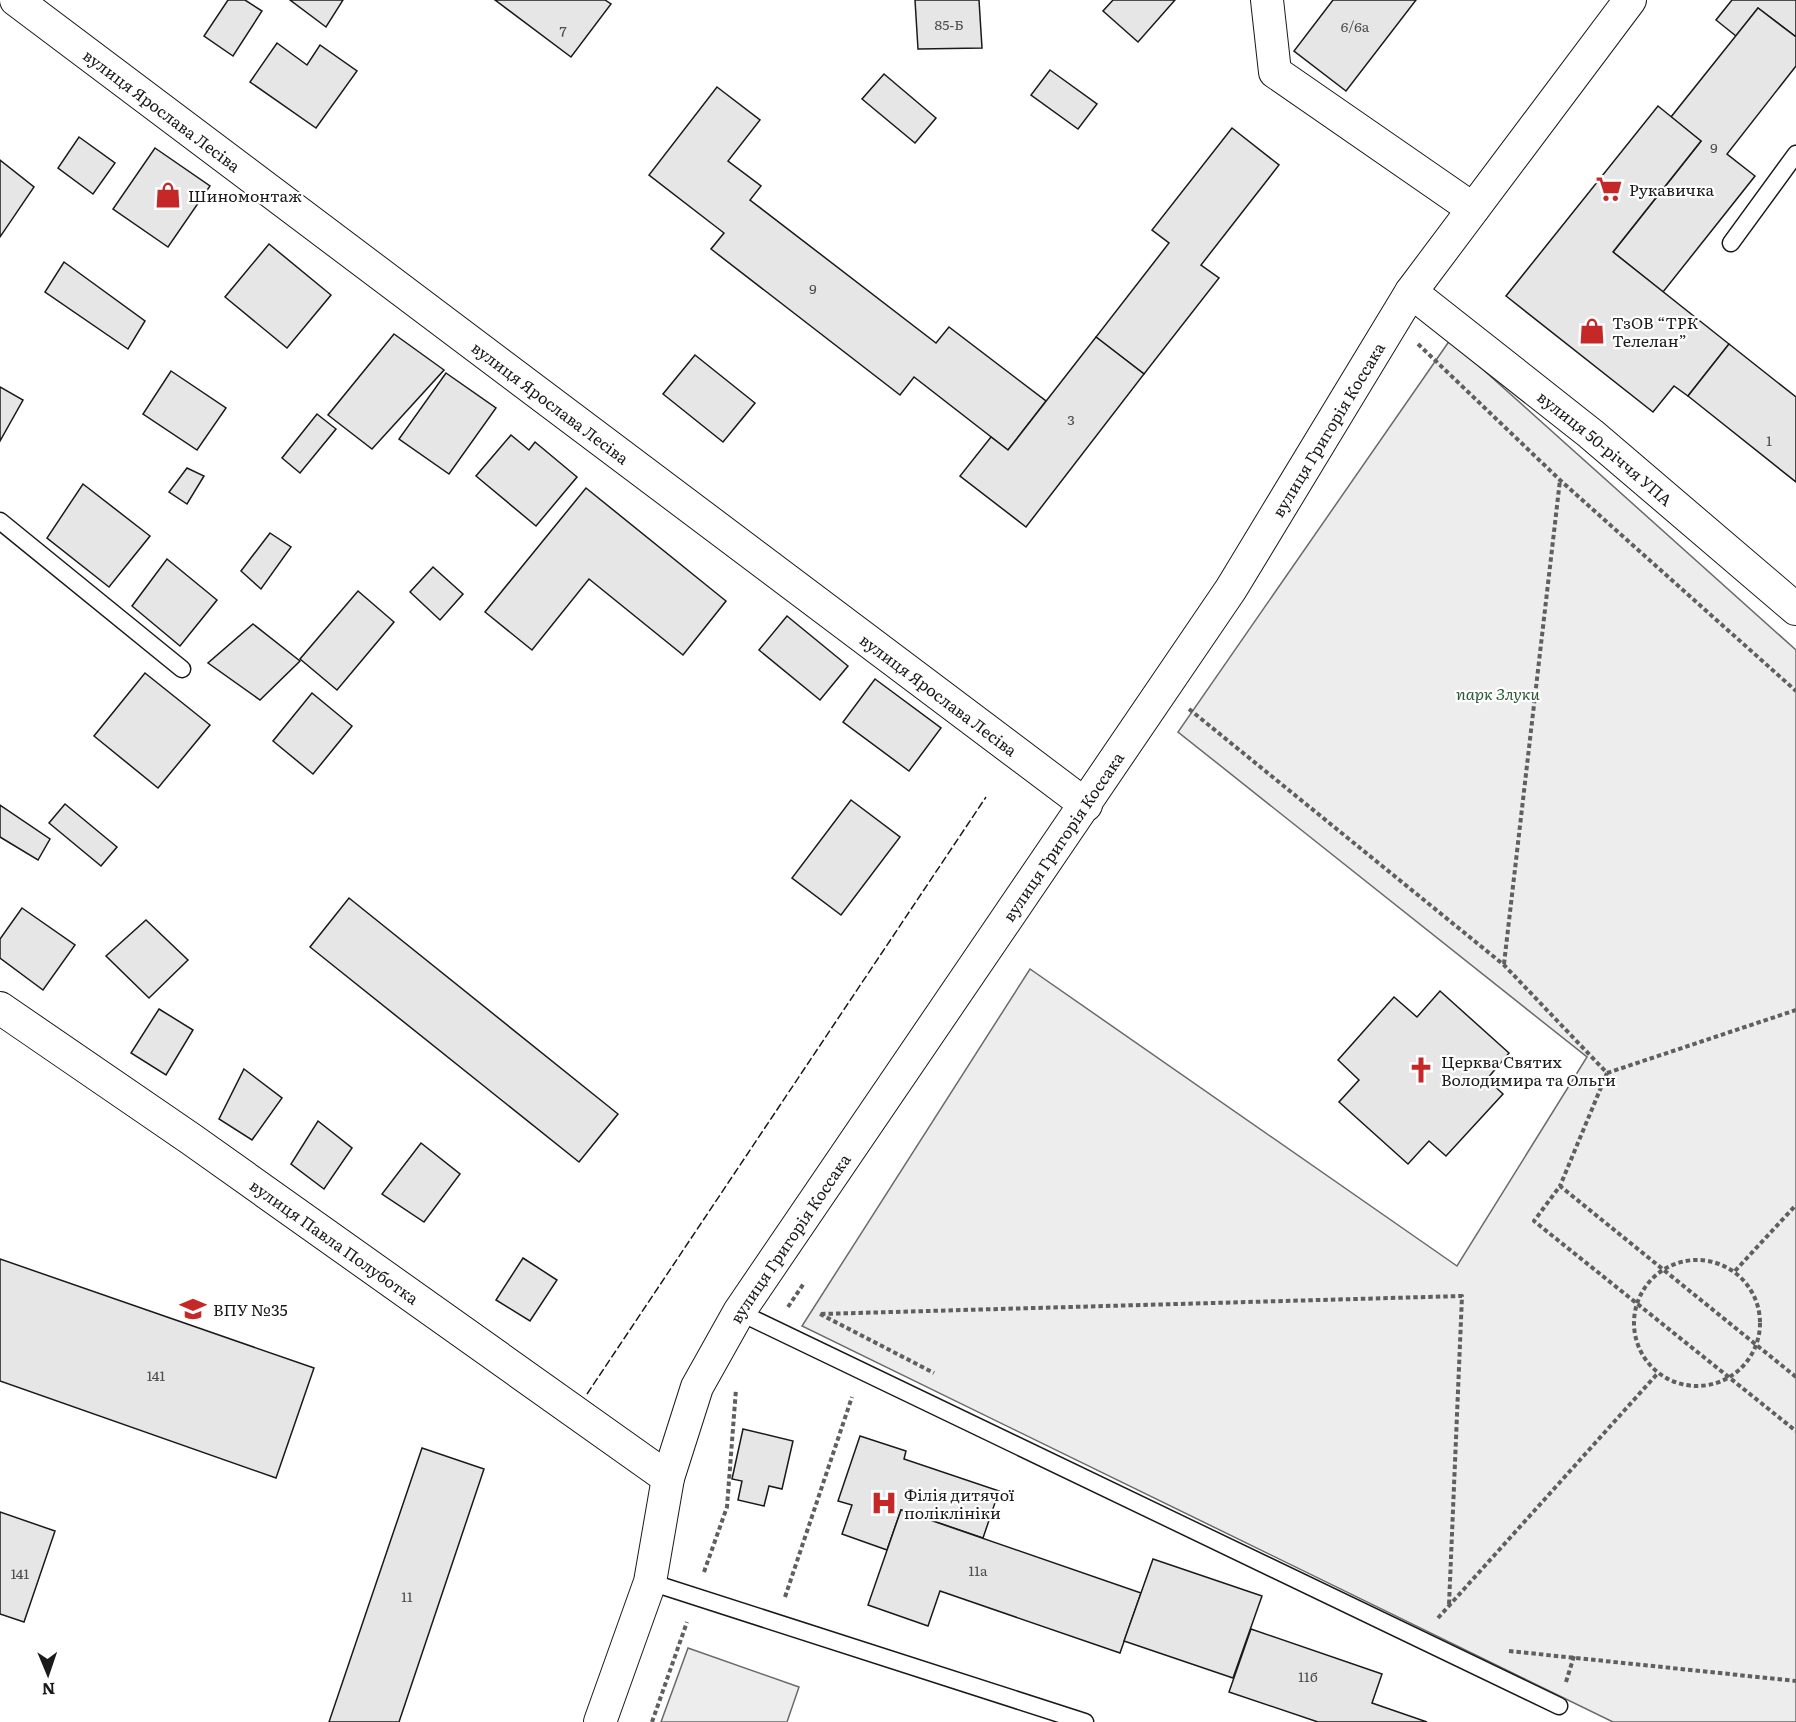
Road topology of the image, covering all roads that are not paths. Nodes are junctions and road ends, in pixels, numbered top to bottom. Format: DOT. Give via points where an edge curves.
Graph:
graph roads {
  1 [pos="16,0"];
  2 [pos="1267,0"];
  3 [pos="1630,0"];
  4 [pos="1796,154"];
  5 [pos="1473,209"];
  6 [pos="1731,243"];
  7 [pos="1423,302"];
  8 [pos="0,521"];
  9 [pos="1796,609"];
  10 [pos="182,669"];
  11 [pos="1086,805"];
  12 [pos="0,1008"];
  13 [pos="738,1312"];
  14 [pos="668,1478"];
  15 [pos="650,1582"];
  16 [pos="1559,1706"];
  17 [pos="600,1722"];
  18 [pos="1085,1722"];
  1 -- 11 [label="street, вулиця Ярослава Лесіва"];
  2 -- 5 [label="street" via="1275,72"];
  3 -- 5 [label="street, вулиця Григорія Коссака"];
  4 -- 6 [label="lane"];
  5 -- 7 [label="street, вулиця Григорія Коссака"];
  7 -- 9 [label="street, вулиця 50-річчя УПА" via="1591,434"];
  7 -- 11 [label="street, вулиця Григорія Коссака"];
  8 -- 10 [label="lane"];
  11 -- 13 [label="street, вулиця Григорія Коссака"];
  12 -- 14 [label="street, вулиця Павла Полуботка"];
  13 -- 14 [label="street, вулиця Григорія Коссака" via="697,1387"];
  13 -- 16 [label="lane"];
  14 -- 15 [label="street, вулиця Григорія Коссака"];
  15 -- 17 [label="street, вулиця Григорія Коссака"];
  15 -- 18 [label="lane"];
}
